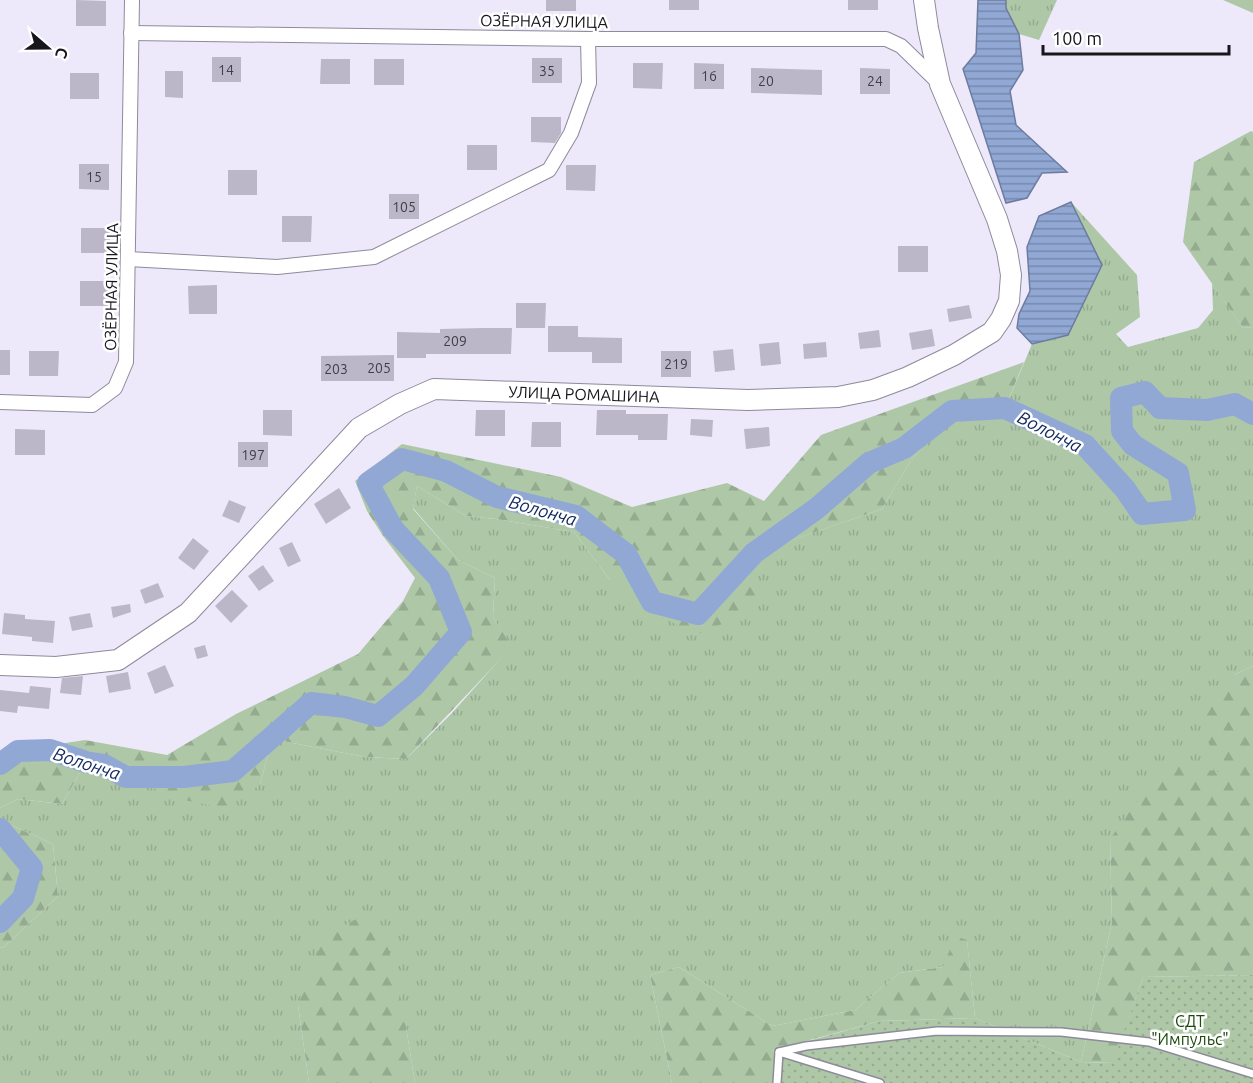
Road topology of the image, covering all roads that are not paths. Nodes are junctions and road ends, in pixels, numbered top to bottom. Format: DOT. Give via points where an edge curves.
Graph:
graph roads {
  1 [pos="132,0"];
  2 [pos="924,0"];
  3 [pos="130,33"];
  4 [pos="588,39"];
  5 [pos="940,84"];
  6 [pos="128,260"];
  7 [pos="0,402"];
  8 [pos="0,665"];
  9 [pos="779,1052"];
  10 [pos="1253,1074"];
  11 [pos="777,1083"];
  12 [pos="880,1083"];
  1 -- 3 [label="street, ОЗЁРНАЯ УЛИЦА"];
  2 -- 5 [label="street, УЛИЦА РОМАШИНА"];
  3 -- 4 [label="street, ОЗЁРНАЯ УЛИЦА"];
  3 -- 6 [label="street, ОЗЁРНАЯ УЛИЦА"];
  4 -- 5 [label="street, ОЗЁРНАЯ УЛИЦА" via="886,39 901,46"];
  4 -- 6 [label="street" via="589,83 571,133 549,170 374,256 277,267"];
  5 -- 8 [label="street, УЛИЦА РОМАШИНА" via="1007,251 1011,275 1009,301 992,332 908,377 838,398 748,400 434,389 359,428 188,613 118,660 56,667"];
  6 -- 7 [label="street, ОЗЁРНАЯ УЛИЦА" via="126,362 115,388 92,405"];
  9 -- 10 [label="lane" via="937,1031 1061,1032 1149,1042"];
  9 -- 11 [label="lane"];
  9 -- 12 [label="lane"];
}
